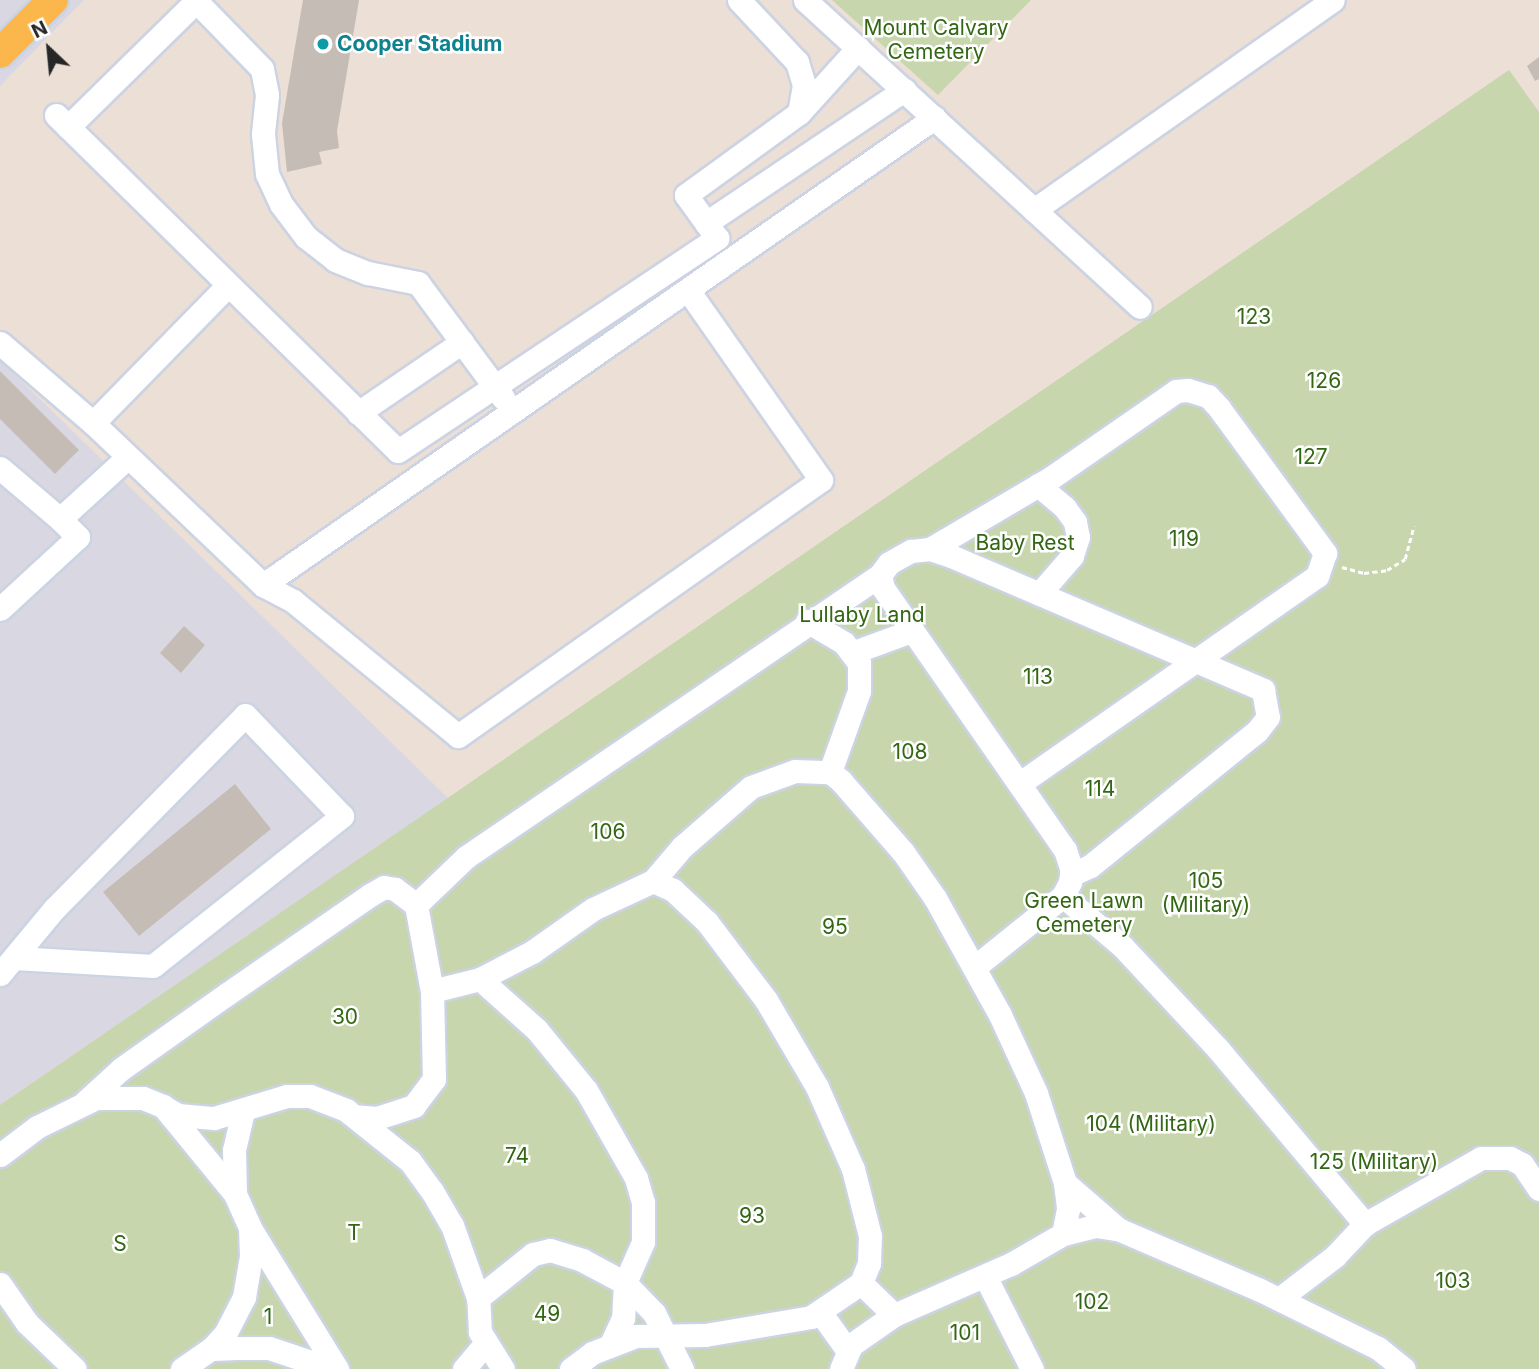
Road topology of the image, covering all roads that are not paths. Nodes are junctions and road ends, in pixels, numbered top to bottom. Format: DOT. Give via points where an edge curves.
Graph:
graph roads {
  1 [pos="52,0"];
  2 [pos="196,0"];
  3 [pos="739,0"];
  4 [pos="805,0"];
  5 [pos="1333,0"];
  6 [pos="858,48"];
  7 [pos="0,53"];
  8 [pos="904,90"];
  9 [pos="799,113"];
  10 [pos="934,118"];
  11 [pos="1034,210"];
  12 [pos="711,231"];
  13 [pos="733,260"];
  14 [pos="228,285"];
  15 [pos="688,290"];
  16 [pos="1140,307"];
  17 [pos="462,342"];
  18 [pos="0,343"];
  19 [pos="494,386"];
  20 [pos="513,411"];
  21 [pos="358,413"];
  22 [pos="93,423"];
  23 [pos="128,457"];
  24 [pos="0,468"];
  25 [pos="1038,485"];
  26 [pos="60,519"];
  27 [pos="930,549"];
  28 [pos="880,575"];
  29 [pos="263,585"];
  30 [pos="1039,594"];
  31 [pos="0,609"];
  32 [pos="807,621"];
  33 [pos="911,631"];
  34 [pos="854,652"];
  35 [pos="1196,661"];
  36 [pos="830,772"];
  37 [pos="1019,784"];
  38 [pos="653,881"];
  39 [pos="1067,885"];
  40 [pos="416,905"];
  41 [pos="7,966"];
  42 [pos="976,967"];
  43 [pos="480,979"];
  44 [pos="432,991"];
  45 [pos="85,1102"];
  46 [pos="163,1106"];
  47 [pos="243,1112"];
  48 [pos="355,1116"];
  49 [pos="0,1155"];
  50 [pos="1065,1183"];
  51 [pos="1539,1189"];
  52 [pos="235,1194"];
  53 [pos="1365,1224"];
  54 [pos="250,1228"];
  55 [pos="1120,1230"];
  56 [pos="1063,1234"];
  57 [pos="985,1276"];
  58 [pos="625,1283"];
  59 [pos="861,1283"];
  60 [pos="0,1284"];
  61 [pos="478,1298"];
  62 [pos="1279,1299"];
  63 [pos="820,1312"];
  64 [pos="894,1315"];
  65 [pos="668,1335"];
  66 [pos="485,1344"];
  67 [pos="611,1344"];
  68 [pos="195,1359"];
  69 [pos="844,1360"];
  70 [pos="75,1369"];
  71 [pos="165,1369"];
  72 [pos="334,1369"];
  73 [pos="464,1369"];
  74 [pos="503,1369"];
  75 [pos="571,1369"];
  76 [pos="682,1369"];
  77 [pos="1032,1369"];
  78 [pos="1404,1369"];
  1 -- 7 [label="main road"];
  2 -- 14 [label="lane" via="62,121"];
  2 -- 17 [label="lane" via="261,69 267,95 263,134 267,174 306,237 335,260 368,273 418,283"];
  3 -- 9 [label="lane" via="797,62 804,85"];
  4 -- 6 [label="lane"];
  5 -- 11 [label="lane"];
  6 -- 8 [label="lane"];
  6 -- 9 [label="lane"];
  8 -- 10 [label="lane"];
  8 -- 12 [label="lane"];
  9 -- 12 [label="lane" via="686,195"];
  10 -- 11 [label="lane"];
  10 -- 13 [label="lane"];
  11 -- 16 [label="lane"];
  12 -- 13 [label="lane"];
  12 -- 19 [label="lane"];
  13 -- 15 [label="lane"];
  14 -- 21 [label="lane"];
  14 -- 22 [label="lane"];
  15 -- 20 [label="lane"];
  15 -- 29 [label="lane" via="821,480 458,736 293,601"];
  17 -- 19 [label="lane"];
  17 -- 21 [label="lane"];
  18 -- 22 [label="lane"];
  19 -- 20 [label="lane"];
  19 -- 21 [label="lane" via="398,452"];
  20 -- 29 [label="lane"];
  22 -- 23 [label="lane"];
  23 -- 26 [label="lane"];
  23 -- 29 [label="lane"];
  24 -- 26 [label="lane"];
  25 -- 27 [label="lane"];
  25 -- 30 [label="lane" via="1065,508 1078,537 1072,556"];
  25 -- 35 [label="lane" via="1176,391 1199,392 1219,408 1321,543 1324,565 1317,576"];
  26 -- 31 [label="lane" via="78,537"];
  27 -- 28 [label="lane" via="911,551 889,563"];
  27 -- 30 [label="lane"];
  28 -- 32 [label="lane"];
  28 -- 33 [label="lane" via="883,588"];
  30 -- 35 [label="lane"];
  32 -- 34 [label="lane"];
  32 -- 40 [label="lane" via="466,857"];
  33 -- 34 [label="lane"];
  33 -- 37 [label="lane"];
  34 -- 36 [label="lane" via="859,691"];
  35 -- 37 [label="lane"];
  35 -- 39 [label="lane" via="1263,691 1268,717"];
  36 -- 38 [label="lane" via="795,771 751,787 682,847"];
  36 -- 42 [label="lane" via="903,852"];
  37 -- 39 [label="lane" via="1065,850"];
  38 -- 43 [label="lane" via="593,909 532,952"];
  38 -- 59 [label="lane" via="681,896 707,922 766,1000 817,1087 853,1169 864,1209 869,1263"];
  39 -- 42 [label="lane"];
  39 -- 53 [label="lane" via="1209,1039"];
  40 -- 44 [label="lane"];
  40 -- 45 [label="lane" via="395,889 384,887 370,895 148,1049"];
  41 -- 41 [label="lane" via="54,909 245,715 342,816 153,966"];
  42 -- 50 [label="lane" via="1036,1093"];
  43 -- 44 [label="lane"];
  43 -- 58 [label="lane" via="545,1038 586,1090 625,1153 643,1202 644,1223 643,1242"];
  44 -- 48 [label="lane" via="433,1079 425,1095 397,1114"];
  45 -- 46 [label="lane" via="122,1096"];
  45 -- 49 [label="lane" via="37,1127"];
  46 -- 47 [label="lane" via="196,1118"];
  46 -- 52 [label="lane"];
  47 -- 48 [label="lane" via="269,1098 310,1096"];
  47 -- 52 [label="lane" via="234,1150"];
  48 -- 61 [label="lane" via="410,1161 432,1191 460,1243"];
  50 -- 55 [label="lane"];
  50 -- 56 [label="lane" via="1068,1209"];
  51 -- 53 [label="lane" via="1522,1164 1510,1158 1481,1158"];
  52 -- 54 [label="lane"];
  53 -- 62 [label="lane" via="1335,1256"];
  54 -- 68 [label="lane" via="244,1297 225,1334"];
  54 -- 72 [label="lane"];
  55 -- 56 [label="lane" via="1096,1226"];
  55 -- 62 [label="lane"];
  56 -- 57 [label="lane"];
  57 -- 64 [label="lane"];
  57 -- 77 [label="lane"];
  58 -- 61 [label="lane" via="582,1260 550,1250 533,1254"];
  58 -- 65 [label="lane"];
  58 -- 67 [label="lane" via="623,1318"];
  59 -- 63 [label="lane"];
  59 -- 64 [label="lane"];
  60 -- 70 [label="lane" via="27,1323"];
  61 -- 66 [label="lane"];
  62 -- 78 [label="lane" via="1378,1348"];
  63 -- 65 [label="lane" via="752,1329"];
  63 -- 69 [label="lane"];
  64 -- 69 [label="lane"];
  65 -- 67 [label="lane" via="636,1336"];
  65 -- 76 [label="lane"];
  66 -- 73 [label="lane"];
  66 -- 74 [label="lane"];
  67 -- 75 [label="lane"];
  68 -- 71 [label="lane"];
  68 -- 72 [label="lane" via="269,1348"];
}
